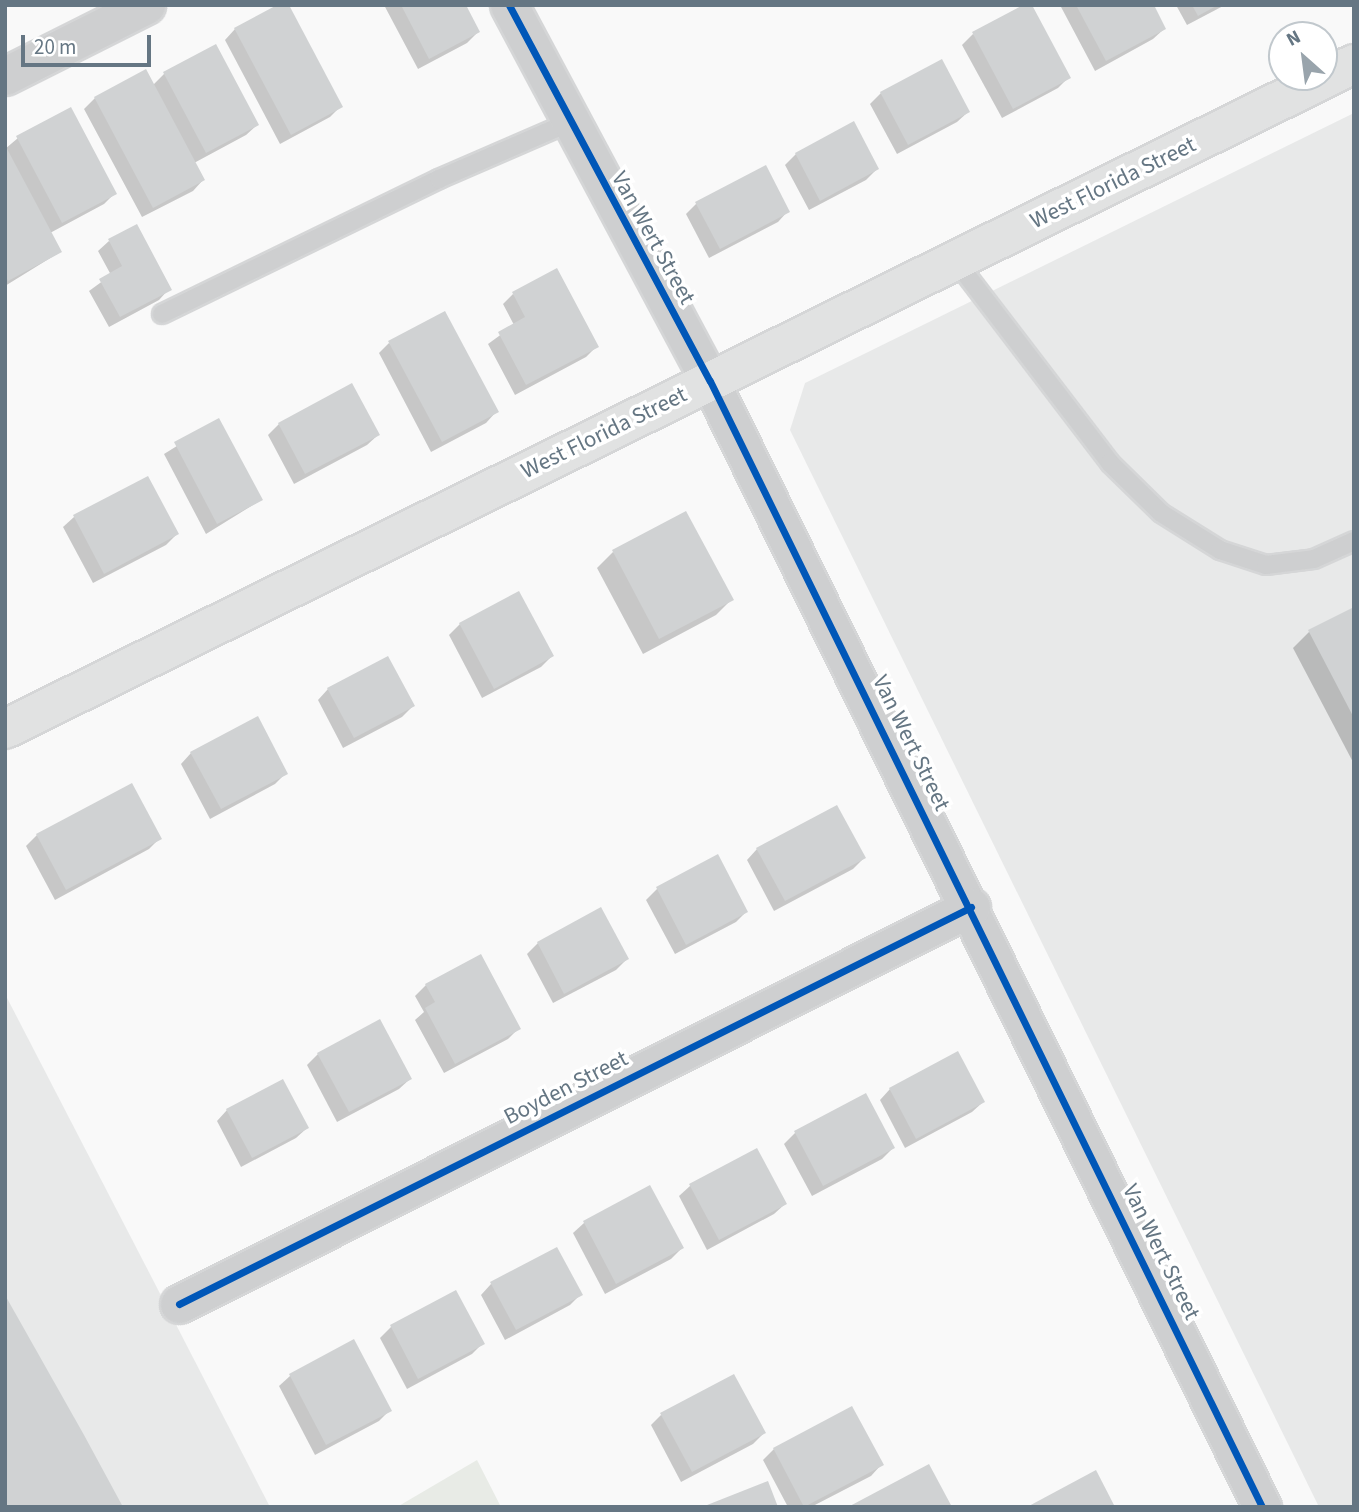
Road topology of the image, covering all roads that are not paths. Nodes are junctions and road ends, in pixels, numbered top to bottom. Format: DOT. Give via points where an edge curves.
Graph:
graph roads {
  1 [pos="146,5"];
  2 [pos="509,5"];
  3 [pos="1354,64"];
  4 [pos="5,76"];
  5 [pos="568,123"];
  6 [pos="955,260"];
  7 [pos="162,314"];
  8 [pos="709,381"];
  9 [pos="1354,541"];
  10 [pos="5,729"];
  11 [pos="971,907"];
  12 [pos="179,1304"];
  13 [pos="1262,1507"];
  1 -- 4 [label="street"];
  2 -- 5 [label="street, Van Wert Street"];
  3 -- 6 [label="main road, West Florida Street"];
  5 -- 7 [label="lane" via="439,179"];
  5 -- 8 [label="street, Van Wert Street"];
  6 -- 8 [label="main road, West Florida Street"];
  6 -- 9 [label="lane" via="1101,452 1161,513 1220,550 1266,565 1314,559"];
  8 -- 10 [label="main road, West Florida Street"];
  8 -- 11 [label="street, Van Wert Street"];
  11 -- 12 [label="street, Boyden Street"];
  11 -- 13 [label="street, Van Wert Street"];
}
